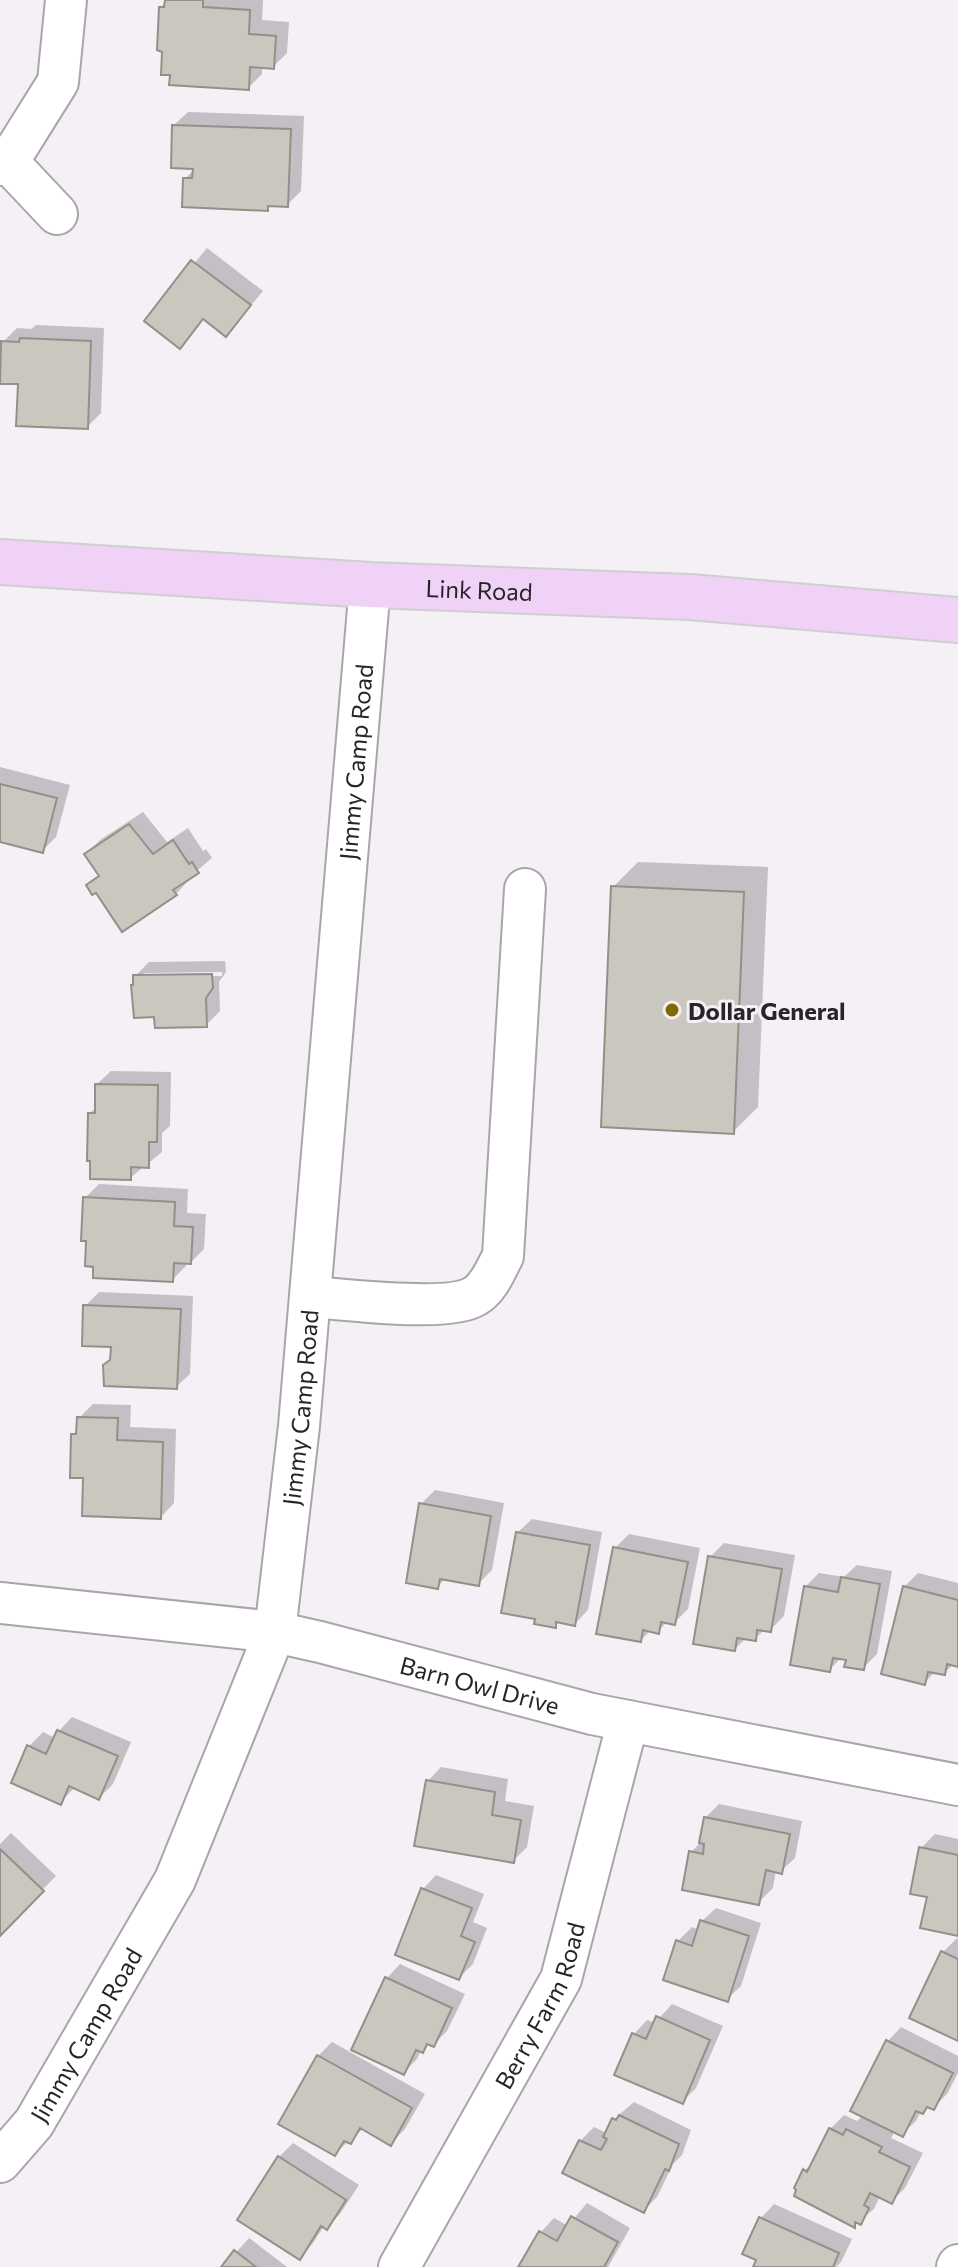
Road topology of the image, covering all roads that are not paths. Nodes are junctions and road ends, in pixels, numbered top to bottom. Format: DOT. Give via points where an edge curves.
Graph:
graph roads {
  1 [pos="66,0"];
  2 [pos="4,164"];
  3 [pos="57,214"];
  4 [pos="0,562"];
  5 [pos="370,585"];
  6 [pos="958,620"];
  7 [pos="525,889"];
  8 [pos="310,1297"];
  9 [pos="0,1603"];
  10 [pos="275,1632"];
  11 [pos="628,1721"];
  12 [pos="958,1785"];
  13 [pos="0,2162"];
  14 [pos="399,2267"];
  1 -- 2 [label="street" via="58,82"];
  2 -- 3 [label="street"];
  4 -- 5 [label="main road, Link Road"];
  5 -- 6 [label="main road, Link Road" via="690,597"];
  5 -- 8 [label="street, Jimmy Camp Road"];
  7 -- 8 [label="street" via="503,1256 491,1279 475,1296 446,1305"];
  8 -- 10 [label="street, Jimmy Camp Road"];
  9 -- 10 [label="street, Barn Owl Drive"];
  10 -- 11 [label="street, Barn Owl Drive"];
  10 -- 13 [label="street, Jimmy Camp Road" via="175,1880 34,2123"];
  11 -- 12 [label="street, Barn Owl Drive"];
  11 -- 14 [label="street, Berry Farm Road" via="561,1979"];
}
